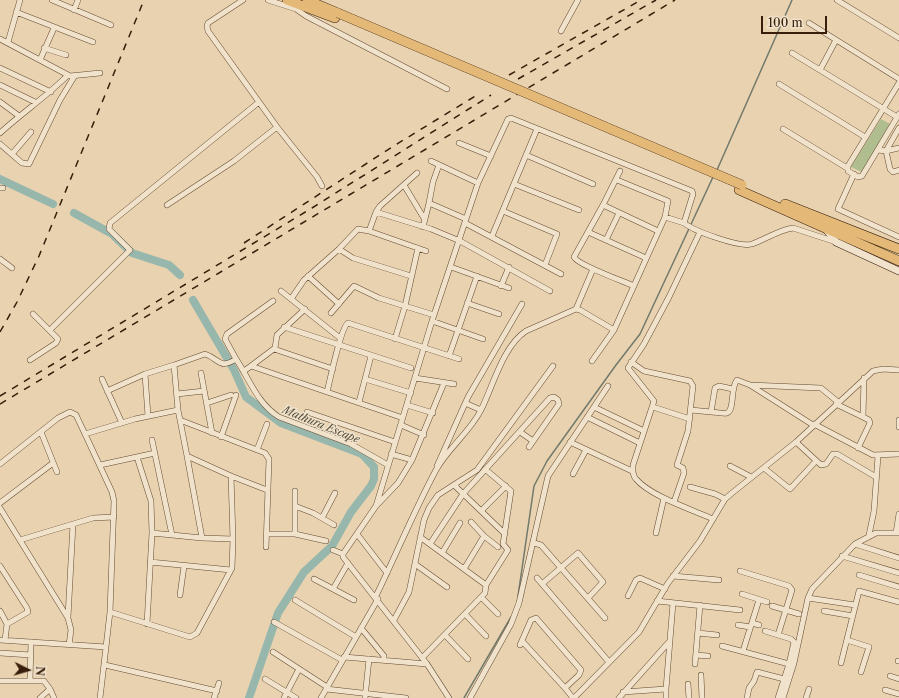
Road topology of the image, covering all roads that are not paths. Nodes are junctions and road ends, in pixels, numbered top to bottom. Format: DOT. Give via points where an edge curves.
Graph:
graph roads {
  1 [pos="20,0"];
  2 [pos="52,0"];
  3 [pos="78,0"];
  4 [pos="243,0"];
  5 [pos="268,0"];
  6 [pos="287,0"];
  7 [pos="307,0"];
  8 [pos="578,0"];
  9 [pos="837,0"];
  10 [pos="74,10"];
  11 [pos="16,12"];
  12 [pos="336,16"];
  13 [pos="809,23"];
  14 [pos="111,25"];
  15 [pos="54,28"];
  16 [pos="561,31"];
  17 [pos="899,38"];
  18 [pos="0,39"];
  19 [pos="836,40"];
  20 [pos="8,42"];
  21 [pos="93,42"];
  22 [pos="44,48"];
  23 [pos="792,53"];
  24 [pos="66,56"];
  25 [pos="40,60"];
  26 [pos="0,68"];
  27 [pos="820,70"];
  28 [pos="100,73"];
  29 [pos="68,75"];
  30 [pos="74,77"];
  31 [pos="899,79"];
  32 [pos="899,83"];
  33 [pos="779,84"];
  34 [pos="0,85"];
  35 [pos="447,89"];
  36 [pos="51,92"];
  37 [pos="0,102"];
  38 [pos="35,102"];
  39 [pos="259,102"];
  40 [pos="883,109"];
  41 [pos="19,116"];
  42 [pos="898,116"];
  43 [pos="277,128"];
  44 [pos="899,128"];
  45 [pos="537,129"];
  46 [pos="782,129"];
  47 [pos="30,132"];
  48 [pos="0,133"];
  49 [pos="865,137"];
  50 [pos="459,142"];
  51 [pos="0,144"];
  52 [pos="899,148"];
  53 [pos="878,150"];
  54 [pos="886,151"];
  55 [pos="12,154"];
  56 [pos="491,156"];
  57 [pos="526,156"];
  58 [pos="431,161"];
  59 [pos="439,165"];
  60 [pos="847,168"];
  61 [pos="899,170"];
  62 [pos="620,171"];
  63 [pos="417,173"];
  64 [pos="854,174"];
  65 [pos="617,180"];
  66 [pos="478,183"];
  67 [pos="514,184"];
  68 [pos="593,184"];
  69 [pos="404,185"];
  70 [pos="322,186"];
  71 [pos="740,188"];
  72 [pos="429,203"];
  73 [pos="167,205"];
  74 [pos="603,205"];
  75 [pos="579,210"];
  76 [pos="503,211"];
  77 [pos="376,212"];
  78 [pos="619,213"];
  79 [pos="665,217"];
  80 [pos="425,220"];
  81 [pos="466,221"];
  82 [pos="685,224"];
  83 [pos="423,227"];
  84 [pos="826,228"];
  85 [pos="369,232"];
  86 [pos="588,232"];
  87 [pos="658,232"];
  88 [pos="700,232"];
  89 [pos="492,236"];
  90 [pos="899,237"];
  91 [pos="606,240"];
  92 [pos="460,241"];
  93 [pos="836,242"];
  94 [pos="418,248"];
  95 [pos="339,249"];
  96 [pos="899,249"];
  97 [pos="426,251"];
  98 [pos="646,258"];
  99 [pos="0,259"];
  100 [pos="899,262"];
  101 [pos="545,265"];
  102 [pos="451,267"];
  103 [pos="509,267"];
  104 [pos="12,268"];
  105 [pos="593,269"];
  106 [pos="899,271"];
  107 [pos="561,274"];
  108 [pos="308,276"];
  109 [pos="411,276"];
  110 [pos="477,276"];
  111 [pos="501,286"];
  112 [pos="634,286"];
  113 [pos="508,288"];
  114 [pos="281,291"];
  115 [pos="550,291"];
  116 [pos="291,299"];
  117 [pos="273,301"];
  118 [pos="467,303"];
  119 [pos="339,304"];
  120 [pos="522,304"];
  121 [pos="405,306"];
  122 [pos="305,309"];
  123 [pos="576,309"];
  124 [pos="331,313"];
  125 [pos="33,314"];
  126 [pos="499,314"];
  127 [pos="434,315"];
  128 [pos="432,321"];
  129 [pos="284,327"];
  130 [pos="50,330"];
  131 [pos="458,330"];
  132 [pos="614,330"];
  133 [pos="340,338"];
  134 [pos="395,339"];
  135 [pos="483,339"];
  136 [pos="339,345"];
  137 [pos="424,348"];
  138 [pos="274,349"];
  139 [pos="371,356"];
  140 [pos="448,356"];
  141 [pos="459,359"];
  142 [pos="30,360"];
  143 [pos="235,360"];
  144 [pos="592,361"];
  145 [pos="631,362"];
  146 [pos="174,365"];
  147 [pos="251,366"];
  148 [pos="553,366"];
  149 [pos="412,368"];
  150 [pos="333,369"];
  151 [pos="899,370"];
  152 [pos="244,371"];
  153 [pos="201,373"];
  154 [pos="145,374"];
  155 [pos="415,378"];
  156 [pos="864,378"];
  157 [pos="102,379"];
  158 [pos="365,379"];
  159 [pos="444,383"];
  160 [pos="454,384"];
  161 [pos="750,384"];
  162 [pos="608,386"];
  163 [pos="733,389"];
  164 [pos="107,391"];
  165 [pos="204,391"];
  166 [pos="327,392"];
  167 [pos="411,392"];
  168 [pos="178,394"];
  169 [pos="359,402"];
  170 [pos="206,403"];
  171 [pos="465,403"];
  172 [pos="837,403"];
  173 [pos="407,405"];
  174 [pos="594,407"];
  175 [pos="653,407"];
  176 [pos="178,410"];
  177 [pos="481,410"];
  178 [pos="691,410"];
  179 [pos="307,412"];
  180 [pos="711,412"];
  181 [pos="433,413"];
  182 [pos="148,416"];
  183 [pos="587,417"];
  184 [pos="863,417"];
  185 [pos="403,418"];
  186 [pos="690,419"];
  187 [pos="180,420"];
  188 [pos="899,420"];
  189 [pos="122,423"];
  190 [pos="267,424"];
  191 [pos="813,425"];
  192 [pos="401,426"];
  193 [pos="899,427"];
  194 [pos="644,431"];
  195 [pos="41,432"];
  196 [pos="520,432"];
  197 [pos="212,433"];
  198 [pos="85,434"];
  199 [pos="424,435"];
  200 [pos="221,437"];
  201 [pos="152,440"];
  202 [pos="533,441"];
  203 [pos="396,442"];
  204 [pos="570,442"];
  205 [pos="796,442"];
  206 [pos="640,443"];
  207 [pos="529,447"];
  208 [pos="858,448"];
  209 [pos="257,450"];
  210 [pos="586,450"];
  211 [pos="155,453"];
  212 [pos="392,454"];
  213 [pos="899,454"];
  214 [pos="187,456"];
  215 [pos="878,456"];
  216 [pos="137,457"];
  217 [pos="412,460"];
  218 [pos="816,461"];
  219 [pos="53,463"];
  220 [pos="0,464"];
  221 [pos="388,464"];
  222 [pos="100,465"];
  223 [pos="730,466"];
  224 [pos="764,468"];
  225 [pos="437,469"];
  226 [pos="485,469"];
  227 [pos="632,471"];
  228 [pos="57,472"];
  229 [pos="573,474"];
  230 [pos="231,476"];
  231 [pos="876,476"];
  232 [pos="751,477"];
  233 [pos="454,484"];
  234 [pos="506,486"];
  235 [pos="690,487"];
  236 [pos="267,490"];
  237 [pos="295,491"];
  238 [pos="335,493"];
  239 [pos="463,494"];
  240 [pos="664,498"];
  241 [pos="725,500"];
  242 [pos="674,502"];
  243 [pos="0,503"];
  244 [pos="295,506"];
  245 [pos="376,506"];
  246 [pos="0,508"];
  247 [pos="481,511"];
  248 [pos="899,514"];
  249 [pos="114,517"];
  250 [pos="322,518"];
  251 [pos="714,519"];
  252 [pos="471,522"];
  253 [pos="460,523"];
  254 [pos="73,524"];
  255 [pos="334,525"];
  256 [pos="152,533"];
  257 [pos="656,533"];
  258 [pos="897,533"];
  259 [pos="266,534"];
  260 [pos="295,534"];
  261 [pos="357,534"];
  262 [pos="505,534"];
  263 [pos="172,535"];
  264 [pos="869,535"];
  265 [pos="484,536"];
  266 [pos="420,537"];
  267 [pos="202,538"];
  268 [pos="233,539"];
  269 [pos="20,540"];
  270 [pos="326,541"];
  271 [pos="534,543"];
  272 [pos="430,544"];
  273 [pos="855,544"];
  274 [pos="266,547"];
  275 [pos="498,547"];
  276 [pos="333,550"];
  277 [pos="442,553"];
  278 [pos="343,554"];
  279 [pos="842,556"];
  280 [pos="899,558"];
  281 [pos="150,562"];
  282 [pos="348,563"];
  283 [pos="415,564"];
  284 [pos="0,566"];
  285 [pos="184,566"];
  286 [pos="561,567"];
  287 [pos="464,569"];
  288 [pos="231,570"];
  289 [pos="740,571"];
  290 [pos="387,573"];
  291 [pos="899,573"];
  292 [pos="859,575"];
  293 [pos="673,576"];
  294 [pos="537,578"];
  295 [pos="314,579"];
  296 [pos="719,580"];
  297 [pos="542,584"];
  298 [pos="486,585"];
  299 [pos="447,587"];
  300 [pos="899,587"];
  301 [pos="333,589"];
  302 [pos="664,589"];
  303 [pos="742,594"];
  304 [pos="180,595"];
  305 [pos="628,596"];
  306 [pos="481,597"];
  307 [pos="377,598"];
  308 [pos="588,598"];
  309 [pos="808,598"];
  310 [pos="295,600"];
  311 [pos="354,600"];
  312 [pos="759,600"];
  313 [pos="658,602"];
  314 [pos="767,602"];
  315 [pos="899,602"];
  316 [pos="673,603"];
  317 [pos="700,605"];
  318 [pos="855,605"];
  319 [pos="772,606"];
  320 [pos="740,610"];
  321 [pos="786,610"];
  322 [pos="0,611"];
  323 [pos="824,611"];
  324 [pos="110,612"];
  325 [pos="465,614"];
  326 [pos="498,614"];
  327 [pos="799,614"];
  328 [pos="853,616"];
  329 [pos="68,618"];
  330 [pos="605,618"];
  331 [pos="394,620"];
  332 [pos="274,622"];
  333 [pos="7,624"];
  334 [pos="147,624"];
  335 [pos="738,625"];
  336 [pos="751,625"];
  337 [pos="759,625"];
  338 [pos="361,628"];
  339 [pos="765,631"];
  340 [pos="698,633"];
  341 [pos="445,635"];
  342 [pos="717,635"];
  343 [pos="778,635"];
  344 [pos="486,636"];
  345 [pos="356,637"];
  346 [pos="2,640"];
  347 [pos="847,640"];
  348 [pos="31,642"];
  349 [pos="669,642"];
  350 [pos="69,645"];
  351 [pos="722,646"];
  352 [pos="106,647"];
  353 [pos="743,651"];
  354 [pos="273,652"];
  355 [pos="0,653"];
  356 [pos="31,655"];
  357 [pos="696,655"];
  358 [pos="708,656"];
  359 [pos="422,658"];
  360 [pos="343,659"];
  361 [pos="368,659"];
  362 [pos="468,659"];
  363 [pos="384,660"];
  364 [pos="609,662"];
  365 [pos="841,663"];
  366 [pos="427,664"];
  367 [pos="695,664"];
  368 [pos="789,664"];
  369 [pos="105,665"];
  370 [pos="299,669"];
  371 [pos="862,672"];
  372 [pos="701,675"];
  373 [pos="890,676"];
  374 [pos="265,679"];
  375 [pos="899,679"];
  376 [pos="784,680"];
  377 [pos="0,681"];
  378 [pos="30,681"];
  379 [pos="219,683"];
  380 [pos="688,684"];
  381 [pos="327,688"];
  382 [pos="565,688"];
  383 [pos="50,689"];
  384 [pos="666,689"];
  385 [pos="809,689"];
  386 [pos="885,690"];
  387 [pos="217,691"];
  388 [pos="287,692"];
  389 [pos="623,692"];
  390 [pos="899,694"];
  391 [pos="365,696"];
  392 [pos="40,698"];
  393 [pos="54,698"];
  394 [pos="100,698"];
  395 [pos="214,698"];
  396 [pos="284,698"];
  397 [pos="296,698"];
  398 [pos="321,698"];
  399 [pos="406,698"];
  400 [pos="449,698"];
  401 [pos="470,698"];
  402 [pos="573,698"];
  403 [pos="619,698"];
  404 [pos="666,698"];
  405 [pos="689,698"];
  406 [pos="702,698"];
  407 [pos="747,698"];
  408 [pos="778,698"];
  409 [pos="783,698"];
  410 [pos="806,698"];
  1 -- 11 [label="street"];
  2 -- 10 [label="street"];
  3 -- 10 [label="street"];
  4 -- 39 [label="street" via="208,24 207,28"];
  5 -- 35 [label="street" via="296,9"];
  6 -- 12 [label="highway"];
  7 -- 12 [label="highway"];
  8 -- 16 [label="street"];
  9 -- 17 [label="street"];
  10 -- 14 [label="street"];
  11 -- 15 [label="street"];
  11 -- 20 [label="street"];
  12 -- 71 [label="highway, bridge"];
  13 -- 19 [label="street"];
  15 -- 21 [label="street"];
  15 -- 22 [label="street"];
  18 -- 20 [label="street"];
  19 -- 27 [label="street"];
  19 -- 31 [label="street"];
  20 -- 25 [label="street"];
  22 -- 24 [label="street"];
  22 -- 25 [label="street"];
  23 -- 27 [label="street"];
  25 -- 29 [label="street"];
  26 -- 36 [label="street"];
  27 -- 40 [label="street"];
  28 -- 30 [label="street"];
  29 -- 30 [label="street"];
  29 -- 36 [label="street"];
  30 -- 55 [label="street" via="29,164 22,163"];
  32 -- 40 [label="street"];
  33 -- 49 [label="street"];
  34 -- 38 [label="street"];
  36 -- 38 [label="street"];
  37 -- 41 [label="street"];
  38 -- 41 [label="street"];
  39 -- 43 [label="street"];
  39 -- 130 [label="street" via="110,223 109,229 129,251"];
  40 -- 42 [label="street"];
  40 -- 49 [label="street"];
  41 -- 48 [label="street"];
  42 -- 53 [label="street"];
  43 -- 70 [label="street" via="317,176"];
  43 -- 73 [label="street" via="234,161"];
  44 -- 54 [label="street"];
  45 -- 56 [label="street" via="510,118"];
  45 -- 57 [label="street"];
  45 -- 82 [label="street" via="692,191"];
  46 -- 60 [label="street"];
  47 -- 55 [label="street"];
  49 -- 60 [label="street"];
  50 -- 56 [label="street"];
  51 -- 55 [label="street"];
  52 -- 54 [label="street"];
  53 -- 54 [label="street"];
  53 -- 64 [label="street" via="862,176"];
  54 -- 61 [label="street" via="890,169 893,172"];
  56 -- 66 [label="street"];
  57 -- 67 [label="street"];
  57 -- 68 [label="street"];
  58 -- 59 [label="street"];
  59 -- 66 [label="street"];
  59 -- 72 [label="street"];
  60 -- 64 [label="street"];
  62 -- 65 [label="street"];
  63 -- 69 [label="street"];
  64 -- 90 [label="street" via="838,209"];
  65 -- 74 [label="street"];
  65 -- 79 [label="street" via="668,201"];
  66 -- 81 [label="street"];
  67 -- 75 [label="street"];
  67 -- 76 [label="street"];
  69 -- 77 [label="street"];
  69 -- 80 [label="street"];
  71 -- 84 [label="highway"];
  71 -- 96 [label="highway"];
  72 -- 80 [label="street"];
  72 -- 81 [label="street"];
  74 -- 78 [label="street"];
  74 -- 86 [label="street"];
  76 -- 89 [label="street"];
  76 -- 101 [label="street" via="557,234"];
  77 -- 83 [label="street"];
  77 -- 85 [label="street"];
  78 -- 87 [label="street"];
  78 -- 91 [label="street"];
  79 -- 82 [label="street"];
  79 -- 87 [label="street"];
  80 -- 83 [label="street"];
  81 -- 89 [label="street"];
  81 -- 92 [label="street"];
  82 -- 88 [label="street"];
  83 -- 92 [label="street"];
  84 -- 93 [label="street"];
  84 -- 100 [label="highway"];
  85 -- 94 [label="street"];
  85 -- 95 [label="street" via="356,230"];
  86 -- 91 [label="street"];
  86 -- 105 [label="street" via="574,257"];
  87 -- 98 [label="street"];
  88 -- 93 [label="street" via="748,245 793,228"];
  88 -- 145 [label="street" via="663,310"];
  89 -- 101 [label="street"];
  91 -- 98 [label="street"];
  92 -- 102 [label="street"];
  92 -- 103 [label="street"];
  93 -- 106 [label="street"];
  94 -- 97 [label="street"];
  94 -- 109 [label="street"];
  95 -- 108 [label="street"];
  95 -- 109 [label="street" via="353,258"];
  98 -- 112 [label="street"];
  99 -- 104 [label="street"];
  101 -- 107 [label="street"];
  102 -- 110 [label="street"];
  102 -- 127 [label="street"];
  103 -- 111 [label="street"];
  103 -- 115 [label="street"];
  105 -- 112 [label="street"];
  105 -- 123 [label="street"];
  108 -- 116 [label="street"];
  108 -- 119 [label="street"];
  109 -- 121 [label="street"];
  110 -- 111 [label="street"];
  110 -- 118 [label="street"];
  111 -- 113 [label="street"];
  112 -- 132 [label="street"];
  114 -- 116 [label="street"];
  116 -- 122 [label="street"];
  117 -- 143 [label="street" via="227,334 225,339"];
  118 -- 126 [label="street"];
  118 -- 131 [label="street"];
  119 -- 121 [label="street" via="354,286"];
  119 -- 124 [label="street"];
  120 -- 171 [label="street"];
  121 -- 127 [label="street"];
  121 -- 134 [label="street"];
  122 -- 129 [label="street"];
  122 -- 133 [label="street"];
  123 -- 132 [label="street"];
  123 -- 177 [label="street" via="526,331 521,336 512,346 496,374"];
  125 -- 130 [label="street"];
  127 -- 128 [label="street"];
  128 -- 131 [label="street"];
  128 -- 137 [label="street"];
  129 -- 136 [label="street"];
  129 -- 138 [label="street" via="275,338 277,346"];
  130 -- 142 [label="street" via="56,337 56,343"];
  131 -- 135 [label="street"];
  131 -- 140 [label="street"];
  132 -- 144 [label="street"];
  133 -- 134 [label="street" via="348,323"];
  133 -- 136 [label="street"];
  134 -- 137 [label="street"];
  136 -- 139 [label="street"];
  136 -- 150 [label="street"];
  137 -- 140 [label="street"];
  137 -- 155 [label="street"];
  138 -- 147 [label="street"];
  138 -- 150 [label="street"];
  139 -- 149 [label="street"];
  139 -- 158 [label="street"];
  140 -- 141 [label="street"];
  143 -- 146 [label="street" via="223,364 205,354"];
  143 -- 152 [label="street"];
  145 -- 175 [label="street" via="628,370 652,398"];
  145 -- 178 [label="street" via="644,371 692,383"];
  146 -- 154 [label="street"];
  146 -- 168 [label="street"];
  147 -- 152 [label="street"];
  147 -- 166 [label="street"];
  148 -- 233 [label="street" via="477,470"];
  150 -- 166 [label="street"];
  151 -- 156 [label="street" via="878,369"];
  152 -- 221 [label="street" via="258,397 276,415 351,444"];
  153 -- 165 [label="street"];
  154 -- 164 [label="street"];
  154 -- 182 [label="street"];
  155 -- 159 [label="street"];
  155 -- 167 [label="street"];
  156 -- 172 [label="street"];
  156 -- 184 [label="street"];
  157 -- 164 [label="street"];
  158 -- 167 [label="street"];
  158 -- 169 [label="street"];
  159 -- 160 [label="street"];
  159 -- 181 [label="street"];
  161 -- 163 [label="street" via="737,380"];
  161 -- 172 [label="street" via="821,388"];
  161 -- 191 [label="street" via="755,390 780,402"];
  162 -- 174 [label="street"];
  163 -- 180 [label="street" via="732,405 728,412"];
  163 -- 180 [label="street" via="719,386 715,388"];
  164 -- 189 [label="street"];
  165 -- 168 [label="street"];
  165 -- 170 [label="street"];
  166 -- 169 [label="street"];
  167 -- 173 [label="street"];
  168 -- 176 [label="street"];
  169 -- 185 [label="street"];
  170 -- 197 [label="street"];
  170 -- 200 [label="street" via="234,395"];
  171 -- 177 [label="street"];
  171 -- 225 [label="street"];
  172 -- 184 [label="street"];
  172 -- 191 [label="street"];
  173 -- 181 [label="street"];
  173 -- 185 [label="street"];
  174 -- 183 [label="street"];
  174 -- 194 [label="street"];
  175 -- 186 [label="street"];
  175 -- 194 [label="street"];
  176 -- 182 [label="street"];
  176 -- 187 [label="street"];
  177 -- 225 [label="street"];
  178 -- 180 [label="street"];
  178 -- 186 [label="street"];
  179 -- 203 [label="street"];
  181 -- 199 [label="street"];
  182 -- 189 [label="street"];
  183 -- 204 [label="street"];
  183 -- 206 [label="street"];
  184 -- 208 [label="street" via="870,423"];
  185 -- 192 [label="street"];
  186 -- 242 [label="street" via="677,464 684,470"];
  187 -- 197 [label="street"];
  187 -- 214 [label="street"];
  188 -- 193 [label="street"];
  189 -- 198 [label="street"];
  190 -- 209 [label="street"];
  191 -- 205 [label="street"];
  191 -- 208 [label="street"];
  192 -- 199 [label="street"];
  192 -- 203 [label="street"];
  194 -- 206 [label="street"];
  195 -- 198 [label="street" via="70,412 76,415"];
  195 -- 219 [label="street"];
  195 -- 220 [label="street"];
  196 -- 202 [label="street"];
  196 -- 202 [label="street" via="550,398 554,397 559,404"];
  196 -- 226 [label="street"];
  197 -- 200 [label="street"];
  198 -- 222 [label="street"];
  199 -- 217 [label="street"];
  200 -- 209 [label="street"];
  201 -- 211 [label="street"];
  202 -- 207 [label="street"];
  203 -- 212 [label="street"];
  204 -- 210 [label="street"];
  204 -- 271 [label="street" via="548,476"];
  205 -- 218 [label="street"];
  205 -- 224 [label="street"];
  206 -- 227 [label="street"];
  208 -- 215 [label="street"];
  209 -- 236 [label="street" via="269,459"];
  210 -- 227 [label="street"];
  210 -- 229 [label="street"];
  211 -- 216 [label="street"];
  211 -- 263 [label="street"];
  212 -- 217 [label="street"];
  212 -- 221 [label="street"];
  213 -- 215 [label="street"];
  214 -- 230 [label="street"];
  214 -- 267 [label="street"];
  215 -- 231 [label="street"];
  216 -- 222 [label="street"];
  216 -- 256 [label="street" via="151,501"];
  217 -- 245 [label="street" via="398,483"];
  218 -- 224 [label="street" via="790,489"];
  218 -- 231 [label="street" via="823,465 833,454 837,454"];
  219 -- 228 [label="street"];
  219 -- 243 [label="street"];
  221 -- 245 [label="street"];
  222 -- 249 [label="street" via="112,492"];
  223 -- 232 [label="street"];
  224 -- 232 [label="street"];
  225 -- 290 [label="street"];
  226 -- 234 [label="street"];
  226 -- 239 [label="street"];
  227 -- 240 [label="street" via="637,481"];
  230 -- 236 [label="street"];
  230 -- 268 [label="street"];
  231 -- 264 [label="street" via="874,511"];
  232 -- 241 [label="street"];
  233 -- 239 [label="street"];
  233 -- 266 [label="street" via="438,495 429,508"];
  234 -- 247 [label="street"];
  234 -- 262 [label="street" via="510,488 511,494"];
  235 -- 241 [label="street" via="715,494"];
  236 -- 259 [label="street"];
  237 -- 244 [label="street"];
  238 -- 250 [label="street"];
  239 -- 247 [label="street"];
  239 -- 272 [label="street"];
  240 -- 242 [label="street"];
  240 -- 257 [label="street"];
  241 -- 251 [label="street"];
  242 -- 251 [label="street"];
  244 -- 250 [label="street"];
  244 -- 260 [label="street"];
  245 -- 261 [label="street"];
  246 -- 269 [label="street"];
  247 -- 262 [label="street"];
  248 -- 258 [label="street"];
  249 -- 254 [label="street" via="93,518"];
  249 -- 324 [label="street"];
  250 -- 255 [label="street"];
  251 -- 293 [label="street" via="700,542"];
  252 -- 265 [label="street"];
  253 -- 277 [label="street"];
  254 -- 269 [label="street"];
  254 -- 329 [label="street"];
  256 -- 263 [label="street"];
  256 -- 281 [label="street"];
  258 -- 264 [label="street"];
  259 -- 260 [label="street"];
  259 -- 274 [label="street"];
  260 -- 270 [label="street"];
  261 -- 278 [label="street"];
  261 -- 290 [label="street"];
  262 -- 298 [label="street" via="504,544 508,550"];
  263 -- 267 [label="street"];
  264 -- 273 [label="street"];
  265 -- 275 [label="street"];
  265 -- 287 [label="street"];
  266 -- 272 [label="street"];
  266 -- 283 [label="street"];
  267 -- 268 [label="street"];
  268 -- 288 [label="street"];
  269 -- 329 [label="street"];
  271 -- 286 [label="street" via="541,545"];
  271 -- 401 [label="street" via="515,614"];
  272 -- 277 [label="street"];
  273 -- 279 [label="street"];
  273 -- 280 [label="street"];
  276 -- 278 [label="street"];
  277 -- 287 [label="street"];
  278 -- 282 [label="street"];
  279 -- 291 [label="street"];
  279 -- 309 [label="street" via="814,586"];
  281 -- 285 [label="street"];
  281 -- 334 [label="street"];
  282 -- 301 [label="street"];
  282 -- 307 [label="street"];
  283 -- 299 [label="street"];
  283 -- 331 [label="street" via="409,592"];
  284 -- 333 [label="street" via="28,612"];
  285 -- 288 [label="street"];
  285 -- 304 [label="street"];
  286 -- 297 [label="street"];
  286 -- 308 [label="street"];
  286 -- 308 [label="street" via="578,553 602,580 602,585"];
  287 -- 298 [label="street"];
  288 -- 334 [label="street" via="194,636"];
  289 -- 321 [label="street" via="791,587 792,593"];
  290 -- 307 [label="street"];
  292 -- 300 [label="street"];
  293 -- 296 [label="street"];
  293 -- 302 [label="street"];
  294 -- 297 [label="street"];
  295 -- 301 [label="street"];
  297 -- 364 [label="street"];
  298 -- 306 [label="street" via="485,593"];
  301 -- 311 [label="street"];
  302 -- 305 [label="street" via="640,578 636,580"];
  302 -- 313 [label="street"];
  303 -- 312 [label="street"];
  306 -- 325 [label="street"];
  306 -- 326 [label="street"];
  307 -- 331 [label="street"];
  307 -- 338 [label="street"];
  308 -- 330 [label="street"];
  309 -- 318 [label="street"];
  309 -- 409 [label="street" via="794,663"];
  310 -- 345 [label="street"];
  312 -- 314 [label="street"];
  312 -- 336 [label="street"];
  313 -- 316 [label="street"];
  313 -- 364 [label="street" via="632,641"];
  315 -- 318 [label="street" via="862,591 858,594"];
  316 -- 317 [label="street"];
  316 -- 349 [label="street"];
  317 -- 320 [label="street"];
  317 -- 340 [label="street"];
  318 -- 328 [label="street"];
  319 -- 321 [label="street"];
  321 -- 327 [label="street"];
  321 -- 343 [label="street"];
  322 -- 333 [label="street"];
  323 -- 328 [label="street"];
  324 -- 334 [label="street"];
  324 -- 352 [label="street"];
  325 -- 341 [label="street"];
  325 -- 344 [label="street"];
  328 -- 347 [label="street"];
  329 -- 350 [label="street" via="71,630"];
  331 -- 359 [label="street"];
  332 -- 360 [label="street"];
  333 -- 346 [label="street"];
  335 -- 336 [label="street"];
  336 -- 337 [label="street"];
  336 -- 353 [label="street"];
  338 -- 345 [label="street"];
  338 -- 363 [label="street" via="384,656"];
  339 -- 343 [label="street"];
  340 -- 342 [label="street"];
  340 -- 357 [label="street"];
  341 -- 359 [label="street"];
  341 -- 362 [label="street"];
  343 -- 368 [label="street" via="794,642"];
  345 -- 360 [label="street"];
  346 -- 348 [label="street"];
  347 -- 365 [label="street"];
  347 -- 371 [label="street" via="869,648"];
  348 -- 350 [label="street"];
  348 -- 356 [label="street"];
  349 -- 384 [label="street"];
  349 -- 389 [label="street"];
  350 -- 352 [label="street"];
  351 -- 353 [label="street"];
  352 -- 369 [label="street"];
  353 -- 368 [label="street"];
  354 -- 370 [label="street"];
  355 -- 356 [label="street"];
  356 -- 378 [label="street"];
  357 -- 358 [label="street"];
  357 -- 367 [label="street"];
  359 -- 366 [label="street"];
  360 -- 361 [label="street"];
  360 -- 381 [label="street"];
  361 -- 363 [label="street"];
  361 -- 391 [label="street"];
  363 -- 366 [label="street"];
  364 -- 402 [label="street"];
  366 -- 400 [label="street"];
  368 -- 376 [label="street"];
  369 -- 387 [label="street"];
  369 -- 394 [label="street"];
  370 -- 381 [label="street"];
  370 -- 388 [label="street"];
  372 -- 406 [label="street"];
  373 -- 375 [label="street"];
  374 -- 388 [label="street"];
  376 -- 407 [label="street" via="757,672"];
  376 -- 408 [label="street"];
  377 -- 378 [label="street"];
  378 -- 383 [label="street" via="44,681"];
  379 -- 387 [label="street"];
  380 -- 405 [label="street"];
  381 -- 391 [label="street"];
  381 -- 398 [label="street"];
  382 -- 382 [label="street" via="581,670 536,618 531,620 521,643"];
  382 -- 402 [label="street"];
  383 -- 392 [label="street"];
  383 -- 393 [label="street"];
  384 -- 389 [label="street"];
  384 -- 404 [label="street"];
  385 -- 410 [label="street"];
  386 -- 390 [label="street"];
  387 -- 395 [label="street"];
  388 -- 396 [label="street"];
  388 -- 397 [label="street"];
  389 -- 403 [label="street"];
  391 -- 399 [label="street"];
}
